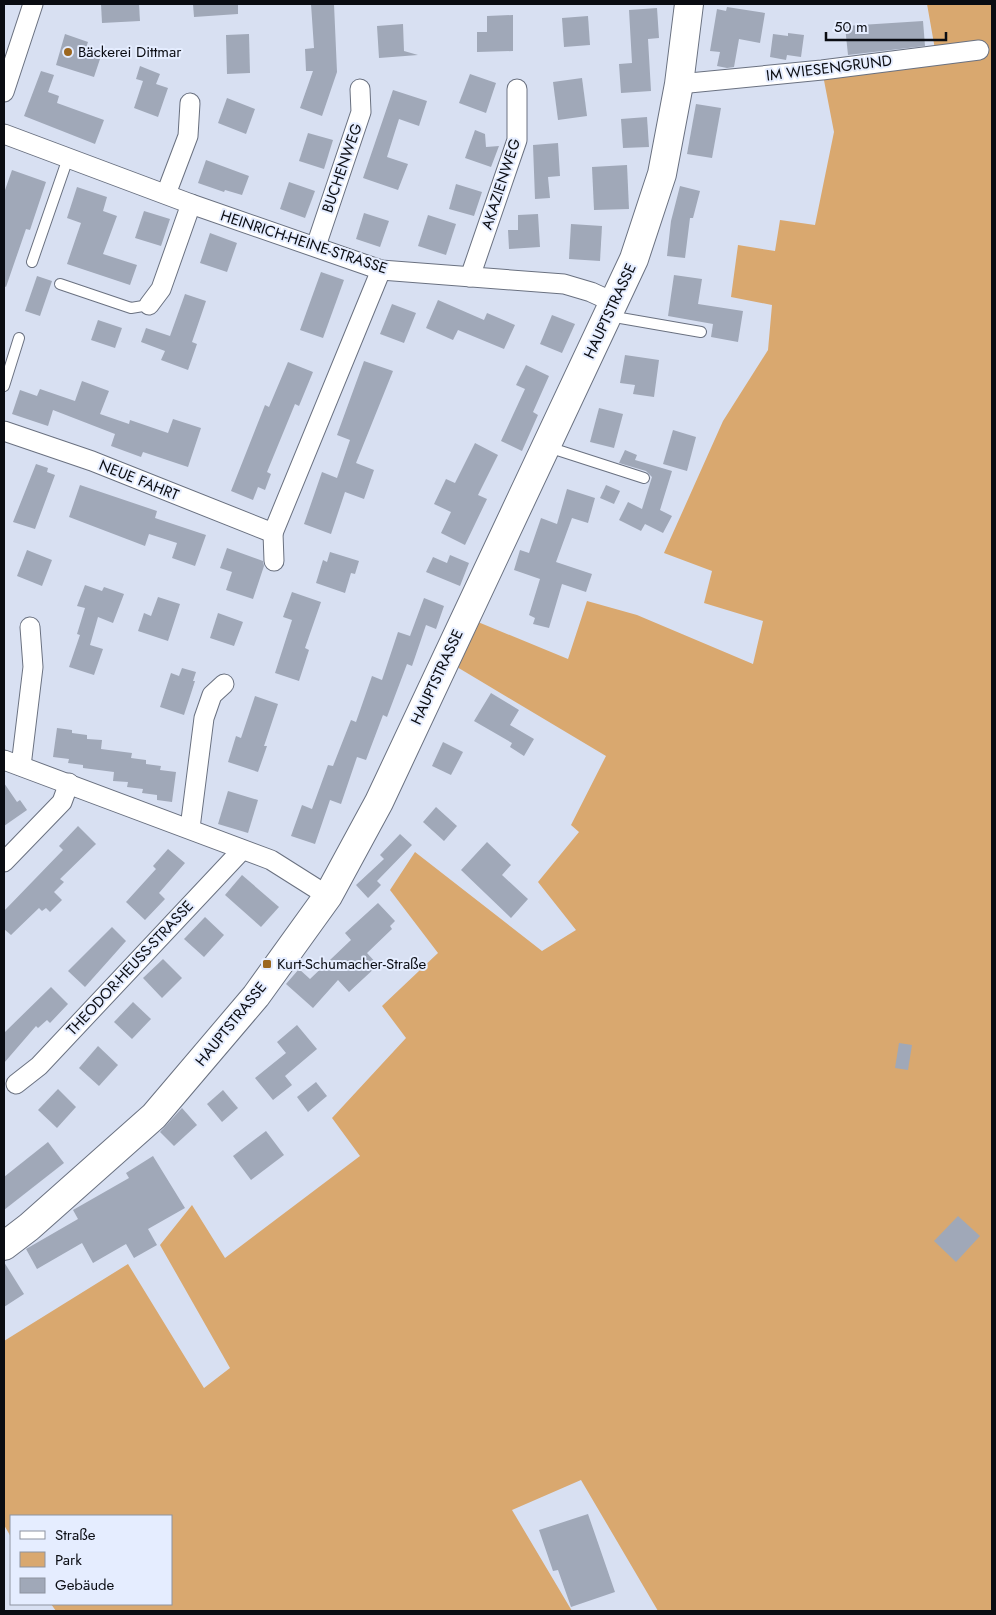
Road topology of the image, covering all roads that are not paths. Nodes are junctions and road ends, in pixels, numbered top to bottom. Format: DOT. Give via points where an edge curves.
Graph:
graph roads {
  1 [pos="33,4"];
  2 [pos="689,4"];
  3 [pos="979,50"];
  4 [pos="679,84"];
  5 [pos="360,89"];
  6 [pos="518,89"];
  7 [pos="4,92"];
  8 [pos="190,103"];
  9 [pos="4,134"];
  10 [pos="68,158"];
  11 [pos="166,194"];
  12 [pos="191,204"];
  13 [pos="316,246"];
  14 [pos="32,262"];
  15 [pos="381,270"];
  16 [pos="470,277"];
  17 [pos="60,284"];
  18 [pos="149,304"];
  19 [pos="612,310"];
  20 [pos="701,332"];
  21 [pos="19,338"];
  22 [pos="4,386"];
  23 [pos="4,431"];
  24 [pos="545,446"];
  25 [pos="644,478"];
  26 [pos="274,533"];
  27 [pos="274,561"];
  28 [pos="30,627"];
  29 [pos="224,684"];
  30 [pos="12,763"];
  31 [pos="69,783"];
  32 [pos="190,828"];
  33 [pos="242,850"];
  34 [pos="4,862"];
  35 [pos="328,896"];
  36 [pos="16,1084"];
  37 [pos="4,1246"];
  1 -- 7 [label="street"];
  2 -- 4 [label="street, HAUPTSTRASSE"];
  3 -- 4 [label="street, IM WIESENGRUND"];
  4 -- 19 [label="street, HAUPTSTRASSE" via="662,174 634,259"];
  5 -- 13 [label="street, BUCHENWEG" via="361,112"];
  6 -- 16 [label="street, AKAZIENWEG" via="517,140"];
  8 -- 11 [label="street" via="188,136"];
  9 -- 10 [label="street, HEINRICH-HEINE-STRASSE"];
  10 -- 11 [label="street, HEINRICH-HEINE-STRASSE"];
  10 -- 14 [label="lane"];
  11 -- 12 [label="street, HEINRICH-HEINE-STRASSE"];
  12 -- 13 [label="street, HEINRICH-HEINE-STRASSE"];
  12 -- 18 [label="street" via="161,289"];
  13 -- 15 [label="street, HEINRICH-HEINE-STRASSE"];
  15 -- 16 [label="street, HEINRICH-HEINE-STRASSE"];
  15 -- 26 [label="street"];
  16 -- 19 [label="street, HEINRICH-HEINE-STRASSE" via="564,284 591,292"];
  17 -- 18 [label="lane" via="131,308"];
  19 -- 20 [label="lane"];
  19 -- 24 [label="street, HAUPTSTRASSE"];
  21 -- 22 [label="lane"];
  23 -- 26 [label="street, NEUE FAHRT" via="92,461"];
  24 -- 25 [label="lane"];
  24 -- 35 [label="street, HAUPTSTRASSE" via="379,802"];
  26 -- 27 [label="street"];
  28 -- 30 [label="street" via="33,667"];
  29 -- 32 [label="street" via="212,695 204,718"];
  30 -- 31 [label="street"];
  31 -- 32 [label="street"];
  31 -- 34 [label="street" via="62,802"];
  32 -- 33 [label="street"];
  33 -- 35 [label="street" via="271,860"];
  33 -- 36 [label="street, THEODOR-HEUSS-STRASSE" via="39,1066"];
  35 -- 37 [label="street, HAUPTSTRASSE" via="256,996 154,1116"];
}
